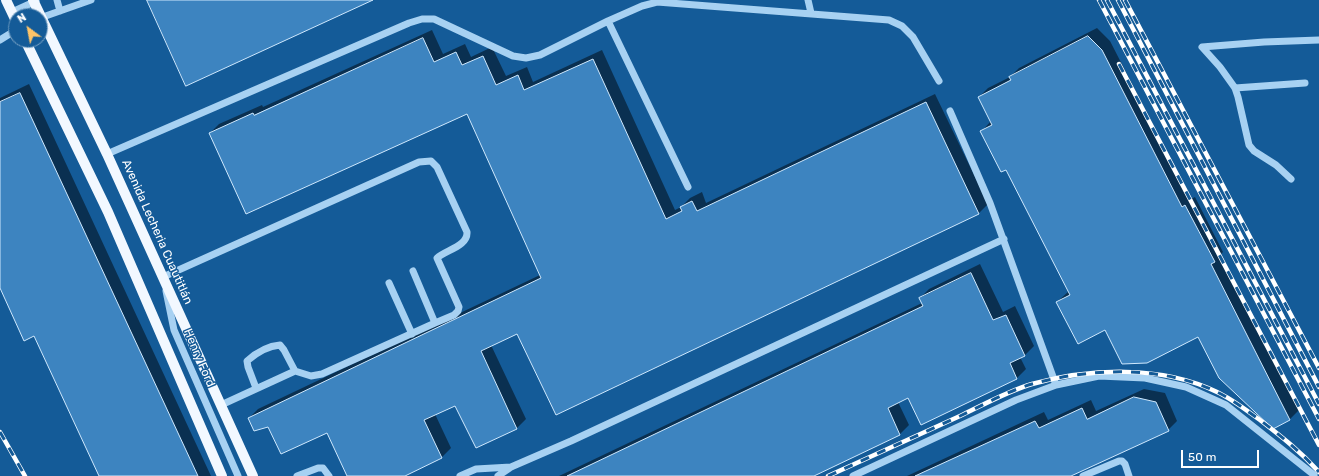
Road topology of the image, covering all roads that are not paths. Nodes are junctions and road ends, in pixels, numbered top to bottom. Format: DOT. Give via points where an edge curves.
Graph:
graph roads {
  1 [pos="35,0"];
  2 [pos="57,0"];
  3 [pos="91,0"];
  4 [pos="808,0"];
  5 [pos="24,8"];
  6 [pos="60,11"];
  7 [pos="811,13"];
  8 [pos="48,15"];
  9 [pos="608,21"];
  10 [pos="48,32"];
  11 [pos="1319,40"];
  12 [pos="29,48"];
  13 [pos="940,81"];
  14 [pos="1305,83"];
  15 [pos="1235,88"];
  16 [pos="950,111"];
  17 [pos="108,154"];
  18 [pos="1291,180"];
  19 [pos="688,187"];
  20 [pos="1004,239"];
  21 [pos="413,271"];
  22 [pos="163,277"];
  23 [pos="389,283"];
  24 [pos="435,323"];
  25 [pos="412,334"];
  26 [pos="296,370"];
  27 [pos="1056,385"];
  28 [pos="256,388"];
  29 [pos="221,405"];
  30 [pos="511,467"];
  31 [pos="476,469"];
  32 [pos="222,476"];
  33 [pos="238,476"];
  34 [pos="253,476"];
  35 [pos="297,476"];
  36 [pos="329,476"];
  37 [pos="460,476"];
  38 [pos="479,476"];
  39 [pos="498,476"];
  40 [pos="853,476"];
  41 [pos="1083,476"];
  42 [pos="1129,476"];
  43 [pos="1313,476"];
  1 -- 5 [label="street"];
  2 -- 6 [label="street"];
  3 -- 6 [label="street"];
  4 -- 7 [label="street"];
  6 -- 8 [label="street"];
  7 -- 9 [label="street" via="657,2"];
  7 -- 13 [label="street" via="889,20 902,26 913,37"];
  9 -- 17 [label="street" via="540,55 526,58 513,56 434,19 422,19"];
  9 -- 19 [label="street"];
  10 -- 17 [label="main road, Avenida Lecheria Cuautitlán"];
  11 -- 15 [label="street" via="1202,47"];
  12 -- 32 [label="main road" via="108,212"];
  14 -- 15 [label="street"];
  15 -- 18 [label="street" via="1249,144 1254,151 1276,165"];
  16 -- 20 [label="street"];
  17 -- 22 [label="main road, Avenida Lecheria Cuautitlán"];
  20 -- 27 [label="street"];
  20 -- 30 [label="street"];
  21 -- 24 [label="street"];
  22 -- 24 [label="street" via="419,162 431,161 437,167 468,237 437,258 459,306 454,315"];
  22 -- 29 [label="main road, Avenida Lecheria Cuautitlán"];
  22 -- 33 [label="street, Henry Ford" via="174,330"];
  23 -- 25 [label="street"];
  24 -- 25 [label="street"];
  25 -- 26 [label="street" via="322,374 311,376"];
  26 -- 28 [label="street"];
  26 -- 28 [label="street" via="280,345 272,345 247,361"];
  27 -- 40 [label="street" via="1016,400"];
  27 -- 43 [label="street" via="1099,376 1145,378 1186,387 1226,405"];
  28 -- 29 [label="street"];
  29 -- 34 [label="main road, Avenida Lecheria Cuautitlán"];
  30 -- 31 [label="street"];
  30 -- 39 [label="street"];
  31 -- 37 [label="street"];
  31 -- 38 [label="street"];
  35 -- 36 [label="street" via="323,468"];
  41 -- 42 [label="street" via="1119,461 1125,464"];
}
